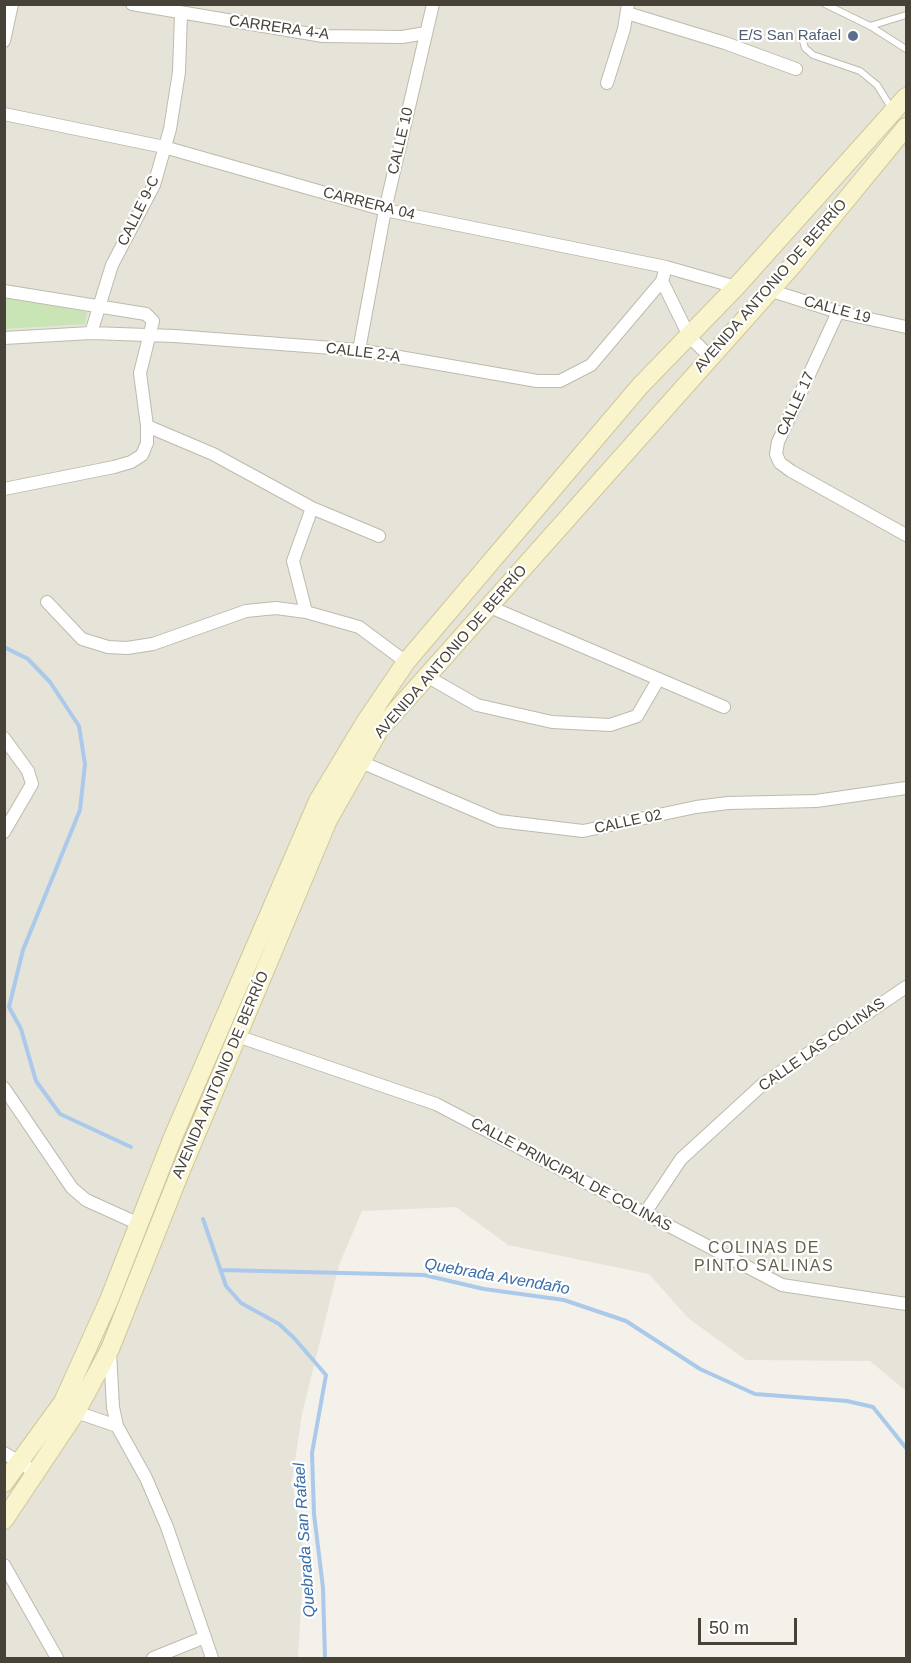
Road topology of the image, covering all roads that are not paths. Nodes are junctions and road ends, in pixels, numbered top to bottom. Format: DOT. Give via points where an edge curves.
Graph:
graph roads {
  1 [pos="12,4"];
  2 [pos="132,4"];
  3 [pos="433,4"];
  4 [pos="825,4"];
  5 [pos="627,9"];
  6 [pos="181,14"];
  7 [pos="906,15"];
  8 [pos="870,26"];
  9 [pos="426,33"];
  10 [pos="4,41"];
  11 [pos="803,41"];
  12 [pos="906,49"];
  13 [pos="796,69"];
  14 [pos="607,83"];
  15 [pos="906,97"];
  16 [pos="894,112"];
  17 [pos="4,114"];
  18 [pos="906,127"];
  19 [pos="164,147"];
  20 [pos="384,210"];
  21 [pos="666,267"];
  22 [pos="662,281"];
  23 [pos="736,287"];
  24 [pos="769,290"];
  25 [pos="4,291"];
  26 [pos="98,305"];
  27 [pos="838,312"];
  28 [pos="906,327"];
  29 [pos="91,333"];
  30 [pos="148,335"];
  31 [pos="689,336"];
  32 [pos="4,338"];
  33 [pos="358,350"];
  34 [pos="710,357"];
  35 [pos="147,426"];
  36 [pos="4,489"];
  37 [pos="312,508"];
  38 [pos="906,535"];
  39 [pos="379,536"];
  40 [pos="47,602"];
  41 [pos="490,607"];
  42 [pos="306,612"];
  43 [pos="406,662"];
  44 [pos="428,677"];
  45 [pos="658,680"];
  46 [pos="724,707"];
  47 [pos="4,738"];
  48 [pos="361,762"];
  49 [pos="906,788"];
  50 [pos="4,832"];
  51 [pos="906,987"];
  52 [pos="237,1036"];
  53 [pos="4,1088"];
  54 [pos="645,1213"];
  55 [pos="139,1224"];
  56 [pos="906,1304"];
  57 [pos="110,1349"];
  58 [pos="76,1412"];
  59 [pos="117,1426"];
  60 [pos="12,1457"];
  61 [pos="38,1473"];
  62 [pos="4,1483"];
  63 [pos="4,1520"];
  64 [pos="4,1565"];
  65 [pos="205,1637"];
  66 [pos="57,1659"];
  67 [pos="153,1659"];
  68 [pos="212,1659"];
  1 -- 10 [label="street"];
  2 -- 6 [label="street, CARRERA 4-A"];
  3 -- 9 [label="street, CALLE 10"];
  4 -- 8 [label="lane"];
  5 -- 13 [label="street"];
  5 -- 14 [label="street"];
  6 -- 9 [label="street, CARRERA 4-A" via="323,36 402,37"];
  6 -- 19 [label="street, CALLE 9-C" via="179,72"];
  7 -- 8 [label="lane"];
  8 -- 12 [label="lane"];
  9 -- 20 [label="street, CALLE 10"];
  11 -- 16 [label="lane" via="813,55 860,71 877,85"];
  15 -- 16 [label="street, AVENIDA ANTONIO DE BERRÍO"];
  16 -- 23 [label="street, AVENIDA ANTONIO DE BERRÍO"];
  17 -- 19 [label="street, CARRERA 04"];
  18 -- 24 [label="street, AVENIDA ANTONIO DE BERRÍO"];
  19 -- 20 [label="street, CARRERA 04"];
  19 -- 26 [label="street, CALLE 9-C" via="154,185 112,265"];
  20 -- 21 [label="street, CARRERA 04"];
  20 -- 33 [label="street, CALLE 10"];
  21 -- 22 [label="street, CALLE 2-A"];
  21 -- 23 [label="street, CARRERA 04"];
  22 -- 31 [label="street"];
  22 -- 33 [label="street, CALLE 2-A" via="591,365 560,381 537,381"];
  23 -- 31 [label="street, AVENIDA ANTONIO DE BERRÍO"];
  24 -- 27 [label="street, CALLE 19"];
  24 -- 34 [label="street, AVENIDA ANTONIO DE BERRÍO"];
  25 -- 26 [label="street"];
  26 -- 29 [label="street, CALLE 9-C"];
  26 -- 30 [label="street" via="146,314 153,321"];
  27 -- 28 [label="street, CALLE 19"];
  27 -- 38 [label="street, CALLE 17" via="776,453 780,463 791,471"];
  29 -- 30 [label="street, CALLE 2-A"];
  29 -- 32 [label="street, CALLE 2-A"];
  30 -- 33 [label="street, CALLE 2-A"];
  30 -- 35 [label="street" via="140,372"];
  31 -- 34 [label="street"];
  31 -- 43 [label="street, AVENIDA ANTONIO DE BERRÍO" via="640,386"];
  34 -- 41 [label="street, AVENIDA ANTONIO DE BERRÍO"];
  35 -- 36 [label="street" via="142,455 131,462"];
  35 -- 37 [label="street" via="213,454"];
  37 -- 39 [label="street"];
  37 -- 42 [label="street" via="293,561"];
  40 -- 42 [label="street" via="82,639 117,648 153,644 246,611 276,608"];
  41 -- 44 [label="street, AVENIDA ANTONIO DE BERRÍO"];
  41 -- 45 [label="street"];
  42 -- 43 [label="street" via="359,627"];
  43 -- 55 [label="street, AVENIDA ANTONIO DE BERRÍO" via="318,801"];
  44 -- 45 [label="street" via="477,705 552,722 610,725 637,716"];
  44 -- 48 [label="street, AVENIDA ANTONIO DE BERRÍO" via="380,730"];
  45 -- 46 [label="street"];
  47 -- 50 [label="street" via="28,771 32,784"];
  48 -- 49 [label="street, CALLE 02" via="499,821 583,831 696,807 816,801"];
  48 -- 52 [label="street, AVENIDA ANTONIO DE BERRÍO" via="328,820"];
  51 -- 54 [label="street, CALLE LAS COLINAS" via="763,1084 681,1159"];
  52 -- 54 [label="street, CALLE PRINCIPAL DE COLINAS" via="436,1104"];
  52 -- 57 [label="street, AVENIDA ANTONIO DE BERRÍO"];
  53 -- 55 [label="street" via="72,1188 86,1200"];
  54 -- 56 [label="street, CALLE PRINCIPAL DE COLINAS" via="782,1285"];
  55 -- 60 [label="street, AVENIDA ANTONIO DE BERRÍO" via="63,1402"];
  57 -- 58 [label="street, AVENIDA ANTONIO DE BERRÍO"];
  57 -- 59 [label="street"];
  58 -- 59 [label="street"];
  58 -- 61 [label="street, AVENIDA ANTONIO DE BERRÍO"];
  59 -- 65 [label="street" via="159,1506"];
  60 -- 61 [label="street"];
  60 -- 62 [label="street, AVENIDA ANTONIO DE BERRÍO"];
  61 -- 63 [label="street, AVENIDA ANTONIO DE BERRÍO"];
  64 -- 66 [label="street"];
  65 -- 67 [label="street"];
  65 -- 68 [label="street"];
}
